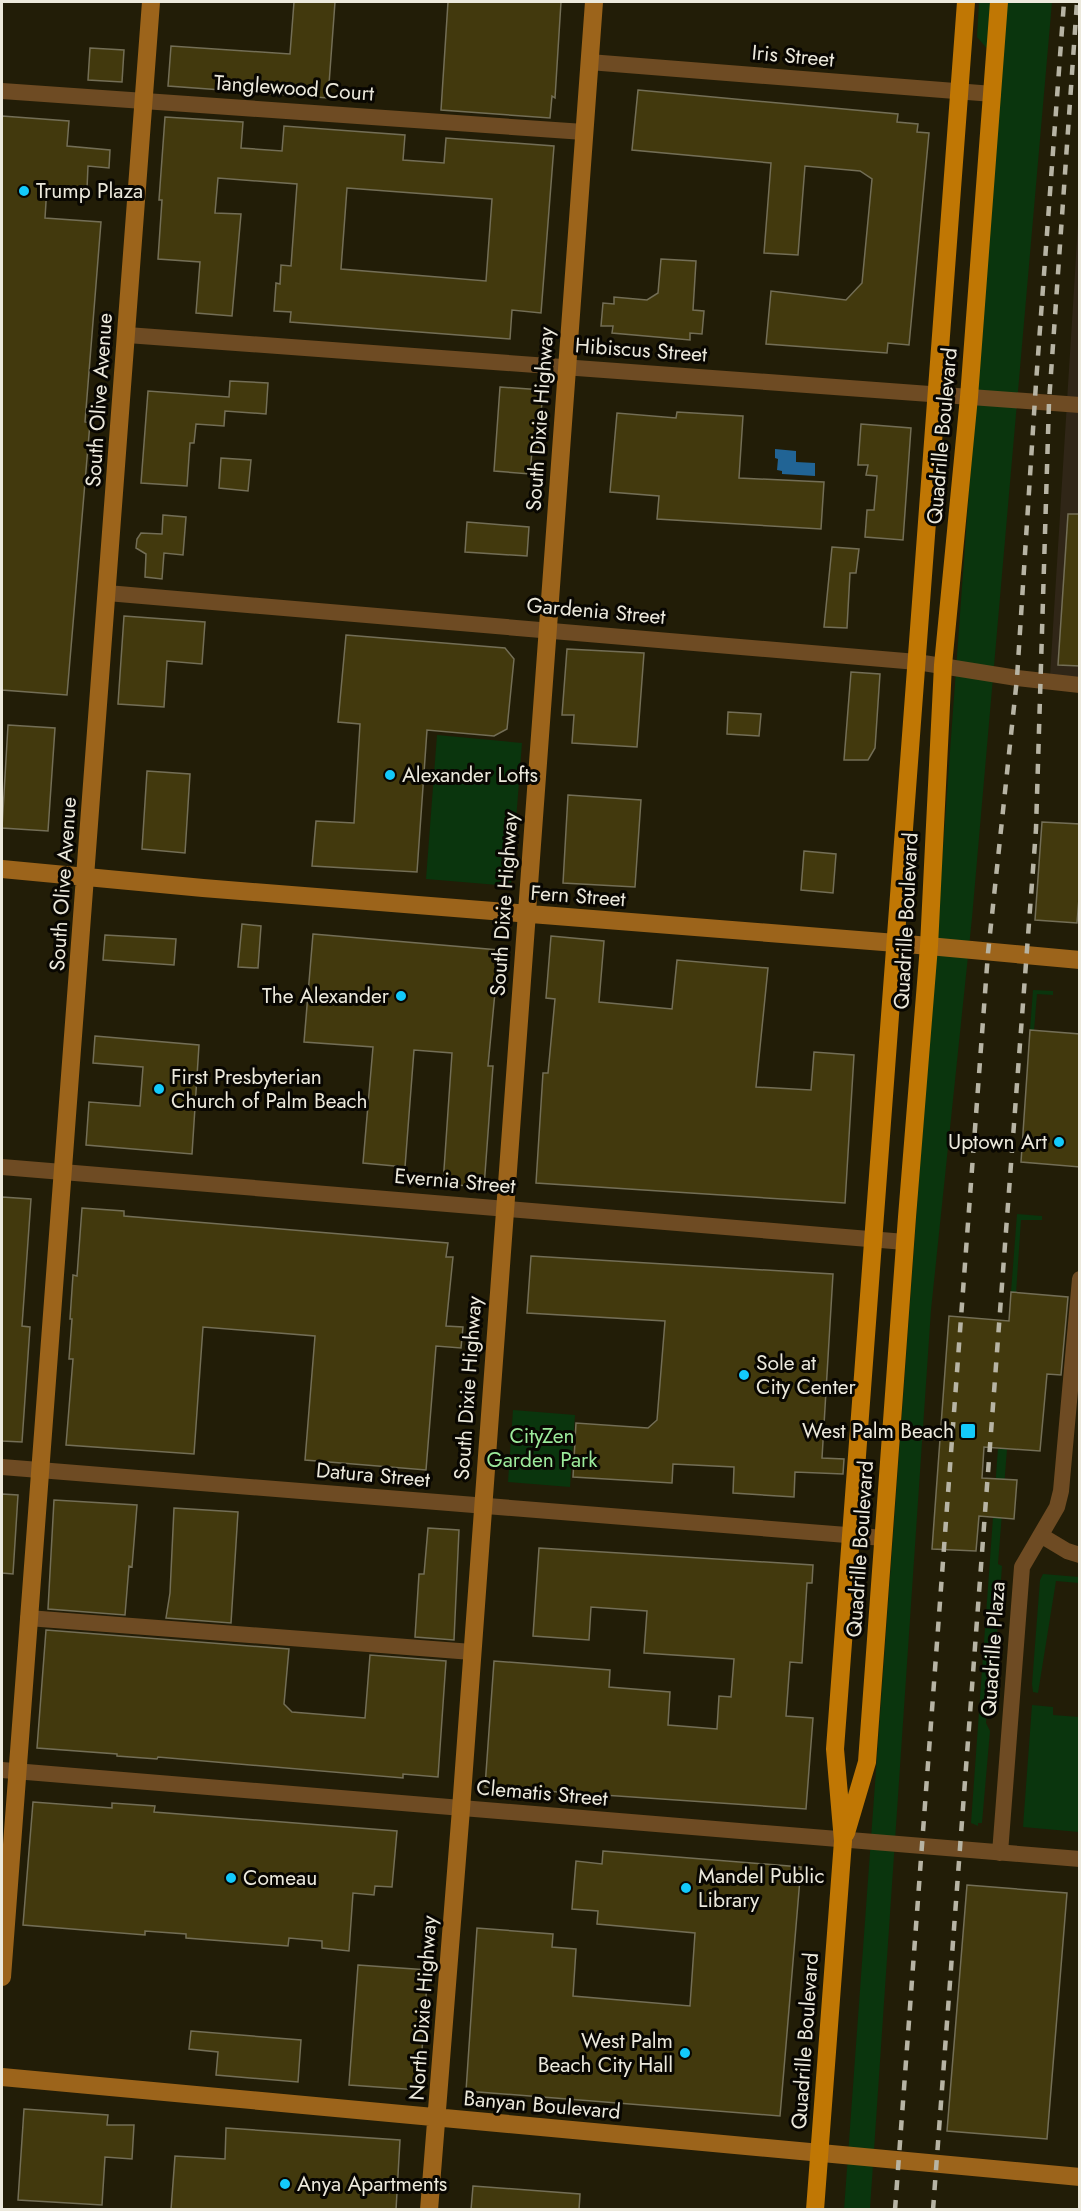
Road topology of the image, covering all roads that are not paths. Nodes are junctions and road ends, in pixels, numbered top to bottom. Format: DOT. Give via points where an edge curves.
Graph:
graph roads {
  1 [pos="151,2"];
  2 [pos="594,2"];
  3 [pos="966,2"];
  4 [pos="999,2"];
  5 [pos="589,62"];
  6 [pos="2,91"];
  7 [pos="960,92"];
  8 [pos="993,94"];
  9 [pos="144,100"];
  10 [pos="584,132"];
  11 [pos="127,335"];
  12 [pos="566,367"];
  13 [pos="937,394"];
  14 [pos="969,397"];
  15 [pos="1080,405"];
  16 [pos="107,593"];
  17 [pos="548,629"];
  18 [pos="917,662"];
  19 [pos="943,664"];
  20 [pos="1080,685"];
  21 [pos="2,869"];
  22 [pos="86,875"];
  23 [pos="526,914"];
  24 [pos="896,943"];
  25 [pos="929,946"];
  26 [pos="1080,960"];
  27 [pos="2,1167"];
  28 [pos="63,1172"];
  29 [pos="504,1208"];
  30 [pos="872,1239"];
  31 [pos="905,1242"];
  32 [pos="1080,1280"];
  33 [pos="2,1467"];
  34 [pos="39,1470"];
  35 [pos="482,1506"];
  36 [pos="851,1535"];
  37 [pos="1042,1536"];
  38 [pos="884,1538"];
  39 [pos="1080,1555"];
  40 [pos="28,1618"];
  41 [pos="471,1652"];
  42 [pos="9,1770"];
  43 [pos="461,1809"];
  44 [pos="843,1841"];
  45 [pos="1000,1853"];
  46 [pos="1080,1860"];
  47 [pos="2,1977"];
  48 [pos="2,2077"];
  49 [pos="437,2118"];
  50 [pos="819,2153"];
  51 [pos="1080,2177"];
  52 [pos="429,2210"];
  53 [pos="815,2210"];
  1 -- 9 [label="street, South Olive Avenue"];
  2 -- 5 [label="street, South Dixie Highway"];
  3 -- 7 [label="main road, Quadrille Boulevard"];
  4 -- 8 [label="main road, Quadrille Boulevard"];
  5 -- 7 [label="street, Iris Street"];
  5 -- 10 [label="street, South Dixie Highway"];
  6 -- 9 [label="street, Tanglewood Court"];
  7 -- 8 [label="street, Iris Street"];
  7 -- 13 [label="main road, Quadrille Boulevard"];
  8 -- 14 [label="main road, Quadrille Boulevard"];
  9 -- 10 [label="street, Tanglewood Court"];
  9 -- 11 [label="street, South Olive Avenue"];
  10 -- 12 [label="street, South Dixie Highway"];
  11 -- 12 [label="street, Hibiscus Street"];
  11 -- 16 [label="street, South Olive Avenue"];
  12 -- 13 [label="street, Hibiscus Street"];
  12 -- 17 [label="street, South Dixie Highway"];
  13 -- 14 [label="street, Hibiscus Street"];
  13 -- 18 [label="main road, Quadrille Boulevard"];
  14 -- 15 [label="street, Hibiscus Street"];
  14 -- 19 [label="main road, Quadrille Boulevard"];
  16 -- 17 [label="street, Gardenia Street"];
  16 -- 22 [label="street, South Olive Avenue"];
  17 -- 18 [label="street, Gardenia Street"];
  17 -- 23 [label="street, South Dixie Highway"];
  18 -- 19 [label="street, Gardenia Street"];
  18 -- 24 [label="main road, Quadrille Boulevard"];
  19 -- 20 [label="street, Gardenia Street"];
  19 -- 25 [label="main road, Quadrille Boulevard"];
  21 -- 22 [label="street, Fern Street"];
  22 -- 23 [label="street, Fern Street"];
  22 -- 28 [label="street, South Olive Avenue"];
  23 -- 24 [label="street, Fern Street"];
  23 -- 29 [label="street, South Dixie Highway"];
  24 -- 25 [label="street, Fern Street"];
  24 -- 30 [label="main road, Quadrille Boulevard"];
  25 -- 26 [label="street, Fern Street"];
  25 -- 31 [label="main road, Quadrille Boulevard"];
  27 -- 28 [label="street, Evernia Street"];
  28 -- 29 [label="street, Evernia Street"];
  28 -- 34 [label="street, South Olive Avenue"];
  29 -- 30 [label="street, Evernia Street"];
  29 -- 35 [label="street, South Dixie Highway"];
  30 -- 31 [label="street, Evernia Street"];
  30 -- 36 [label="main road, Quadrille Boulevard"];
  31 -- 38 [label="main road, Quadrille Boulevard"];
  32 -- 37 [label="street, Quadrille Plaza" via="1061,1491"];
  33 -- 34 [label="street, Datura Street"];
  34 -- 35 [label="street, Datura Street"];
  34 -- 40 [label="street, South Olive Avenue"];
  35 -- 36 [label="street, Datura Street"];
  35 -- 41 [label="street, South Dixie Highway"];
  36 -- 38 [label="street, Datura Street"];
  36 -- 44 [label="main road, Quadrille Boulevard" via="835,1757"];
  37 -- 39 [label="street"];
  37 -- 45 [label="street, Quadrille Plaza" via="1022,1567"];
  38 -- 44 [label="main road, Quadrille Boulevard" via="867,1762"];
  40 -- 41 [label="street"];
  40 -- 42 [label="street, South Olive Avenue"];
  41 -- 43 [label="street, South Dixie Highway"];
  42 -- 43 [label="street, Clematis Street"];
  42 -- 47 [label="street, South Olive Avenue"];
  43 -- 44 [label="street, Clematis Street"];
  43 -- 49 [label="street, North Dixie Highway"];
  44 -- 45 [label="street, Clematis Street"];
  44 -- 50 [label="main road, Quadrille Boulevard"];
  45 -- 46 [label="street, Clematis Street"];
  48 -- 49 [label="street, Banyan Boulevard"];
  49 -- 50 [label="street, Banyan Boulevard"];
  49 -- 52 [label="street, North Dixie Highway"];
  50 -- 51 [label="street, Banyan Boulevard"];
  50 -- 53 [label="main road, Quadrille Boulevard"];
}
